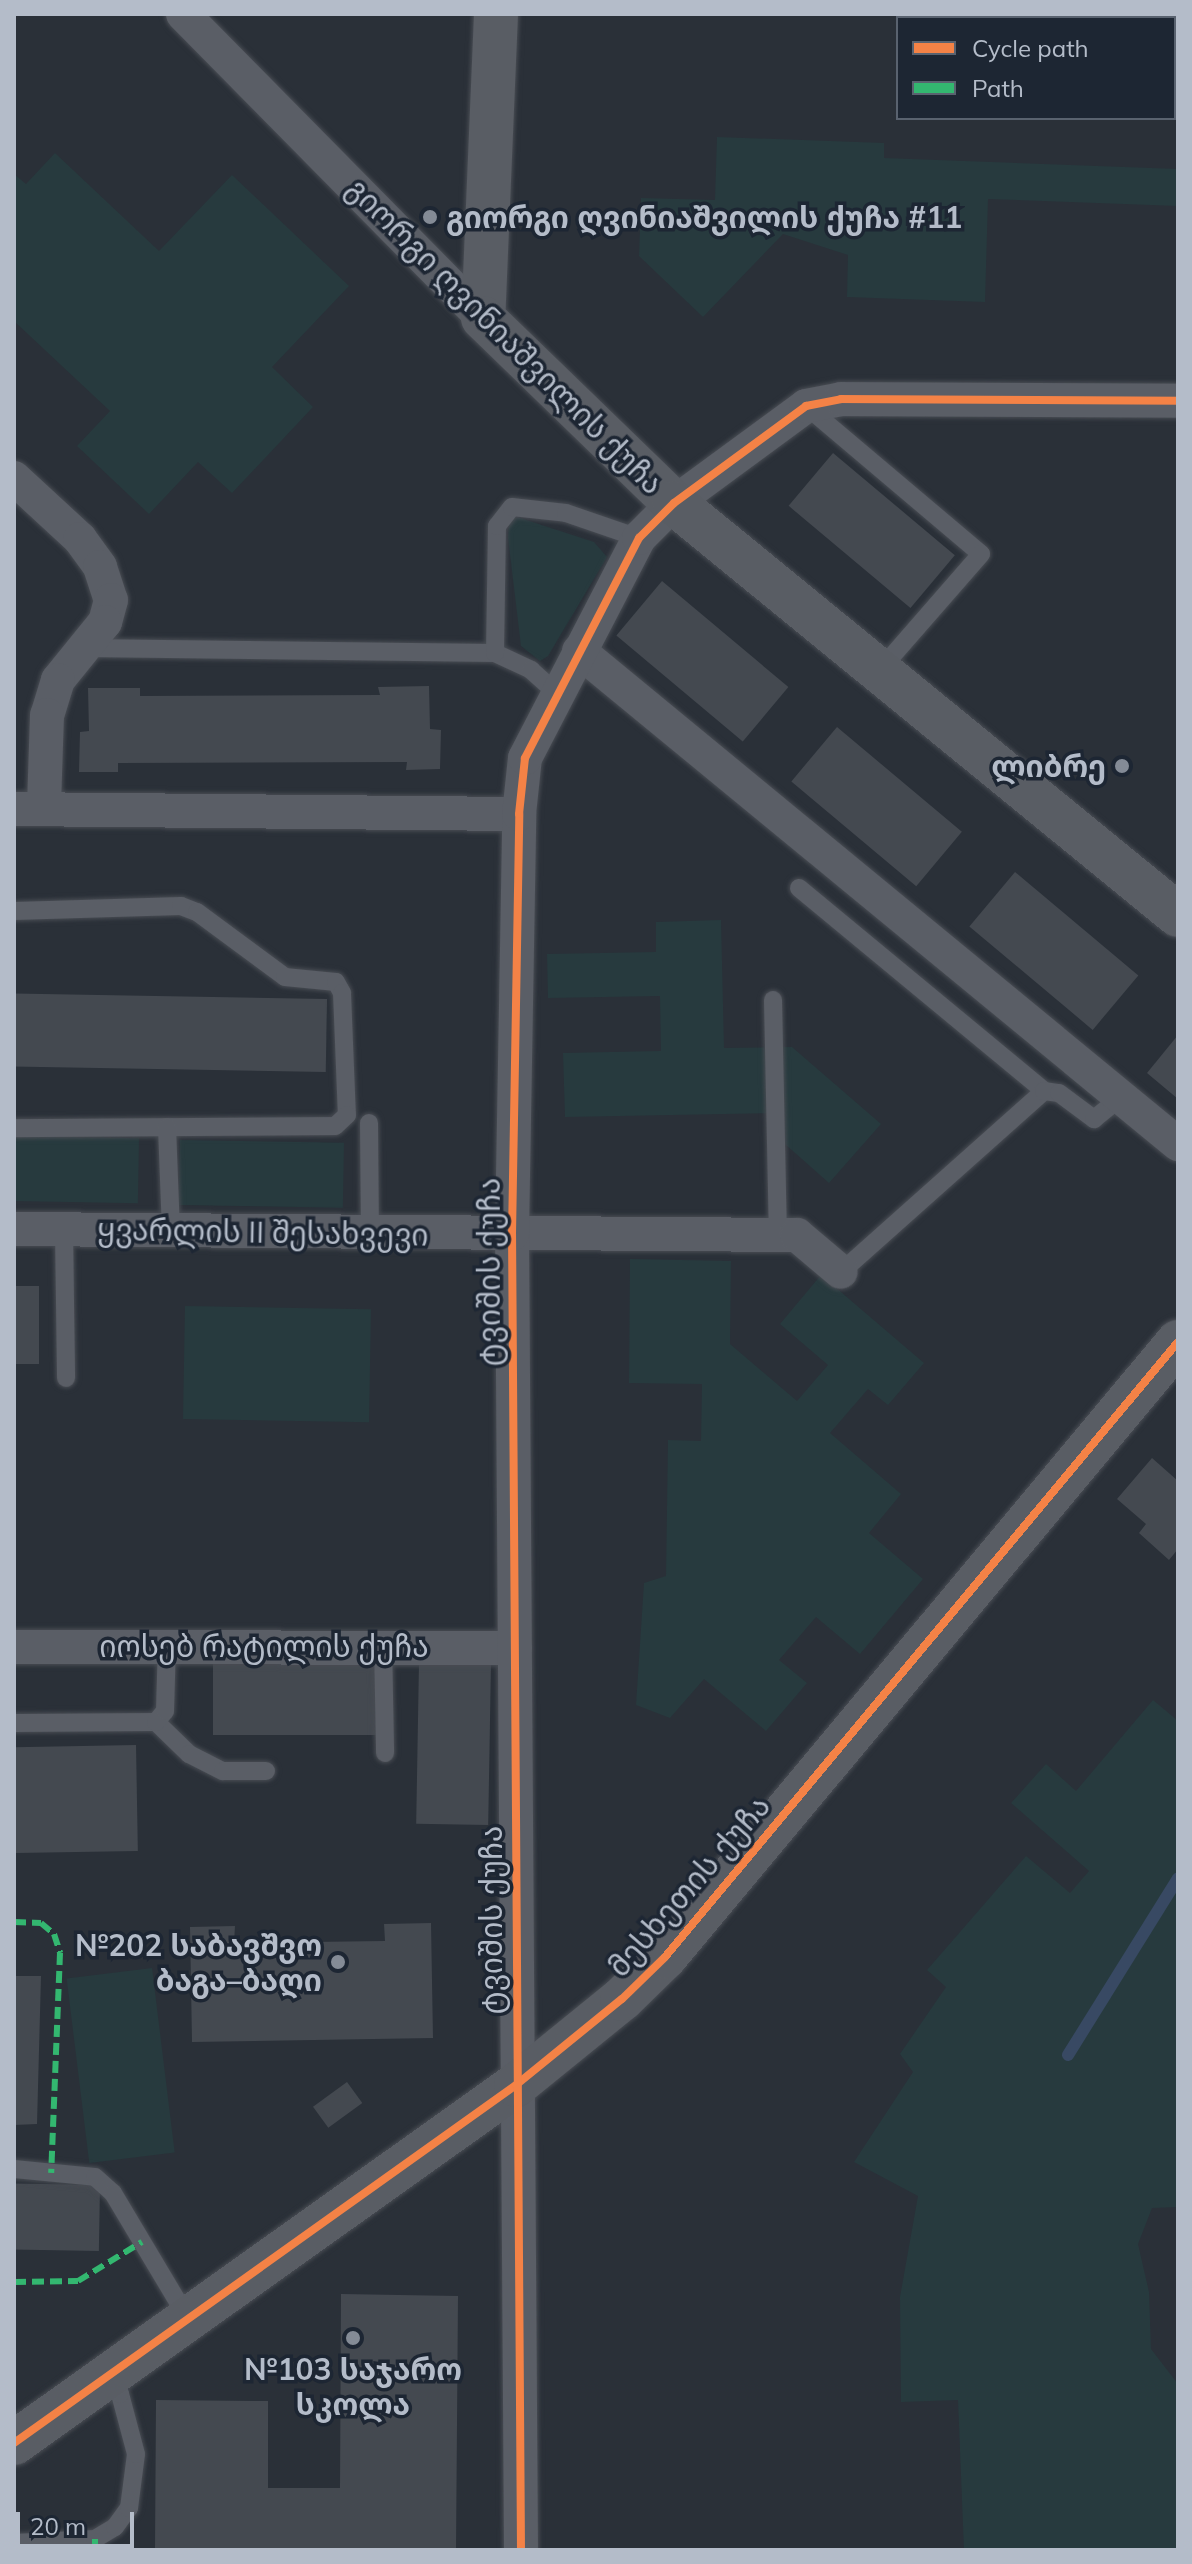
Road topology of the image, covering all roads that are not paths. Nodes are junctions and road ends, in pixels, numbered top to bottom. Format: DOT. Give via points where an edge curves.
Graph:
graph roads {
  1 [pos="183,14"];
  2 [pos="496,14"];
  3 [pos="483,318"];
  4 [pos="1178,401"];
  5 [pos="806,406"];
  6 [pos="14,478"];
  7 [pos="674,503"];
  8 [pos="639,538"];
  9 [pos="83,648"];
  10 [pos="579,651"];
  11 [pos="495,653"];
  12 [pos="879,671"];
  13 [pos="558,694"];
  14 [pos="29,808"];
  15 [pos="519,814"];
  16 [pos="799,888"];
  17 [pos="14,911"];
  18 [pos="1178,915"];
  19 [pos="773,1000"];
  20 [pos="1044,1091"];
  21 [pos="1121,1097"];
  22 [pos="369,1123"];
  23 [pos="167,1127"];
  24 [pos="14,1128"];
  25 [pos="1178,1144"];
  26 [pos="14,1229"];
  27 [pos="64,1230"];
  28 [pos="171,1231"];
  29 [pos="370,1233"];
  30 [pos="512,1234"];
  31 [pos="778,1235"];
  32 [pos="841,1272"];
  33 [pos="1178,1342"];
  34 [pos="66,1378"];
  35 [pos="383,1644"];
  36 [pos="167,1645"];
  37 [pos="14,1647"];
  38 [pos="515,1648"];
  39 [pos="156,1722"];
  40 [pos="14,1723"];
  41 [pos="385,1753"];
  42 [pos="266,1771"];
  43 [pos="516,2085"];
  44 [pos="14,2169"];
  45 [pos="188,2319"];
  46 [pos="107,2376"];
  47 [pos="14,2443"];
  48 [pos="14,2543"];
  49 [pos="521,2550"];
  1 -- 3 [label="street, გიორგი ღვინიაშვილის ქუჩა"];
  2 -- 3 [label="street"];
  3 -- 7 [label="street, გიორგი ღვინიაშვილის ქუჩა"];
  4 -- 5 [label="street" via="841,399"];
  5 -- 7 [label="street, ტვიშის ქუჩა"];
  5 -- 12 [label="lane" via="981,554"];
  6 -- 9 [label="street" via="80,539 100,567 111,600 105,622"];
  7 -- 8 [label="street, ტვიშის ქუჩა"];
  7 -- 12 [label="street, გიორგი ღვინიაშვილის ქუჩა"];
  8 -- 10 [label="street, ტვიშის ქუჩა"];
  8 -- 11 [label="lane" via="566,513 512,507 497,526"];
  9 -- 11 [label="lane"];
  9 -- 14 [label="street" via="58,680"];
  10 -- 13 [label="street, ტვიშის ქუჩა"];
  10 -- 21 [label="street"];
  11 -- 13 [label="lane" via="531,670"];
  12 -- 18 [label="street, გიორგი ღვინიაშვილის ქუჩა"];
  13 -- 15 [label="street, ტვიშის ქუჩა" via="525,758"];
  14 -- 15 [label="street"];
  15 -- 30 [label="street, ტვიშის ქუჩა"];
  16 -- 20 [label="lane"];
  17 -- 23 [label="lane" via="181,906 197,912 285,977 336,982 342,993 344,1121 335,1126"];
  19 -- 31 [label="lane"];
  20 -- 21 [label="lane" via="1059,1093 1094,1119"];
  20 -- 32 [label="lane"];
  21 -- 25 [label="street"];
  22 -- 29 [label="lane"];
  23 -- 24 [label="lane"];
  23 -- 28 [label="lane"];
  26 -- 27 [label="street, ყვარლის II შესახვევი"];
  27 -- 28 [label="street, ყვარლის II შესახვევი"];
  27 -- 34 [label="lane"];
  28 -- 29 [label="street, ყვარლის II შესახვევი"];
  29 -- 30 [label="street, ყვარლის II შესახვევი"];
  30 -- 31 [label="street, ყვარლის II შესახვევი"];
  30 -- 38 [label="street, ტვიშის ქუჩა"];
  31 -- 32 [label="street" via="797,1235"];
  33 -- 43 [label="street, მესხეთის ქუჩა" via="665,1957 587,2031"];
  35 -- 36 [label="street, იოსებ რატილის ქუჩა"];
  35 -- 38 [label="street, იოსებ რატილის ქუჩა"];
  35 -- 41 [label="lane"];
  36 -- 37 [label="street, იოსებ რატილის ქუჩა"];
  36 -- 39 [label="lane" via="165,1711"];
  38 -- 43 [label="street, ტვიშის ქუჩა"];
  39 -- 40 [label="lane"];
  39 -- 42 [label="lane" via="189,1754 223,1771"];
  43 -- 45 [label="street, მესხეთის ქუჩა"];
  43 -- 49 [label="street"];
  44 -- 45 [label="lane" via="95,2177 113,2193"];
  45 -- 46 [label="street, მესხეთის ქუჩა"];
  46 -- 47 [label="street, მესხეთის ქუჩა"];
  46 -- 48 [label="lane" via="120,2394 136,2454 129,2508 115,2527 95,2539"];
}
